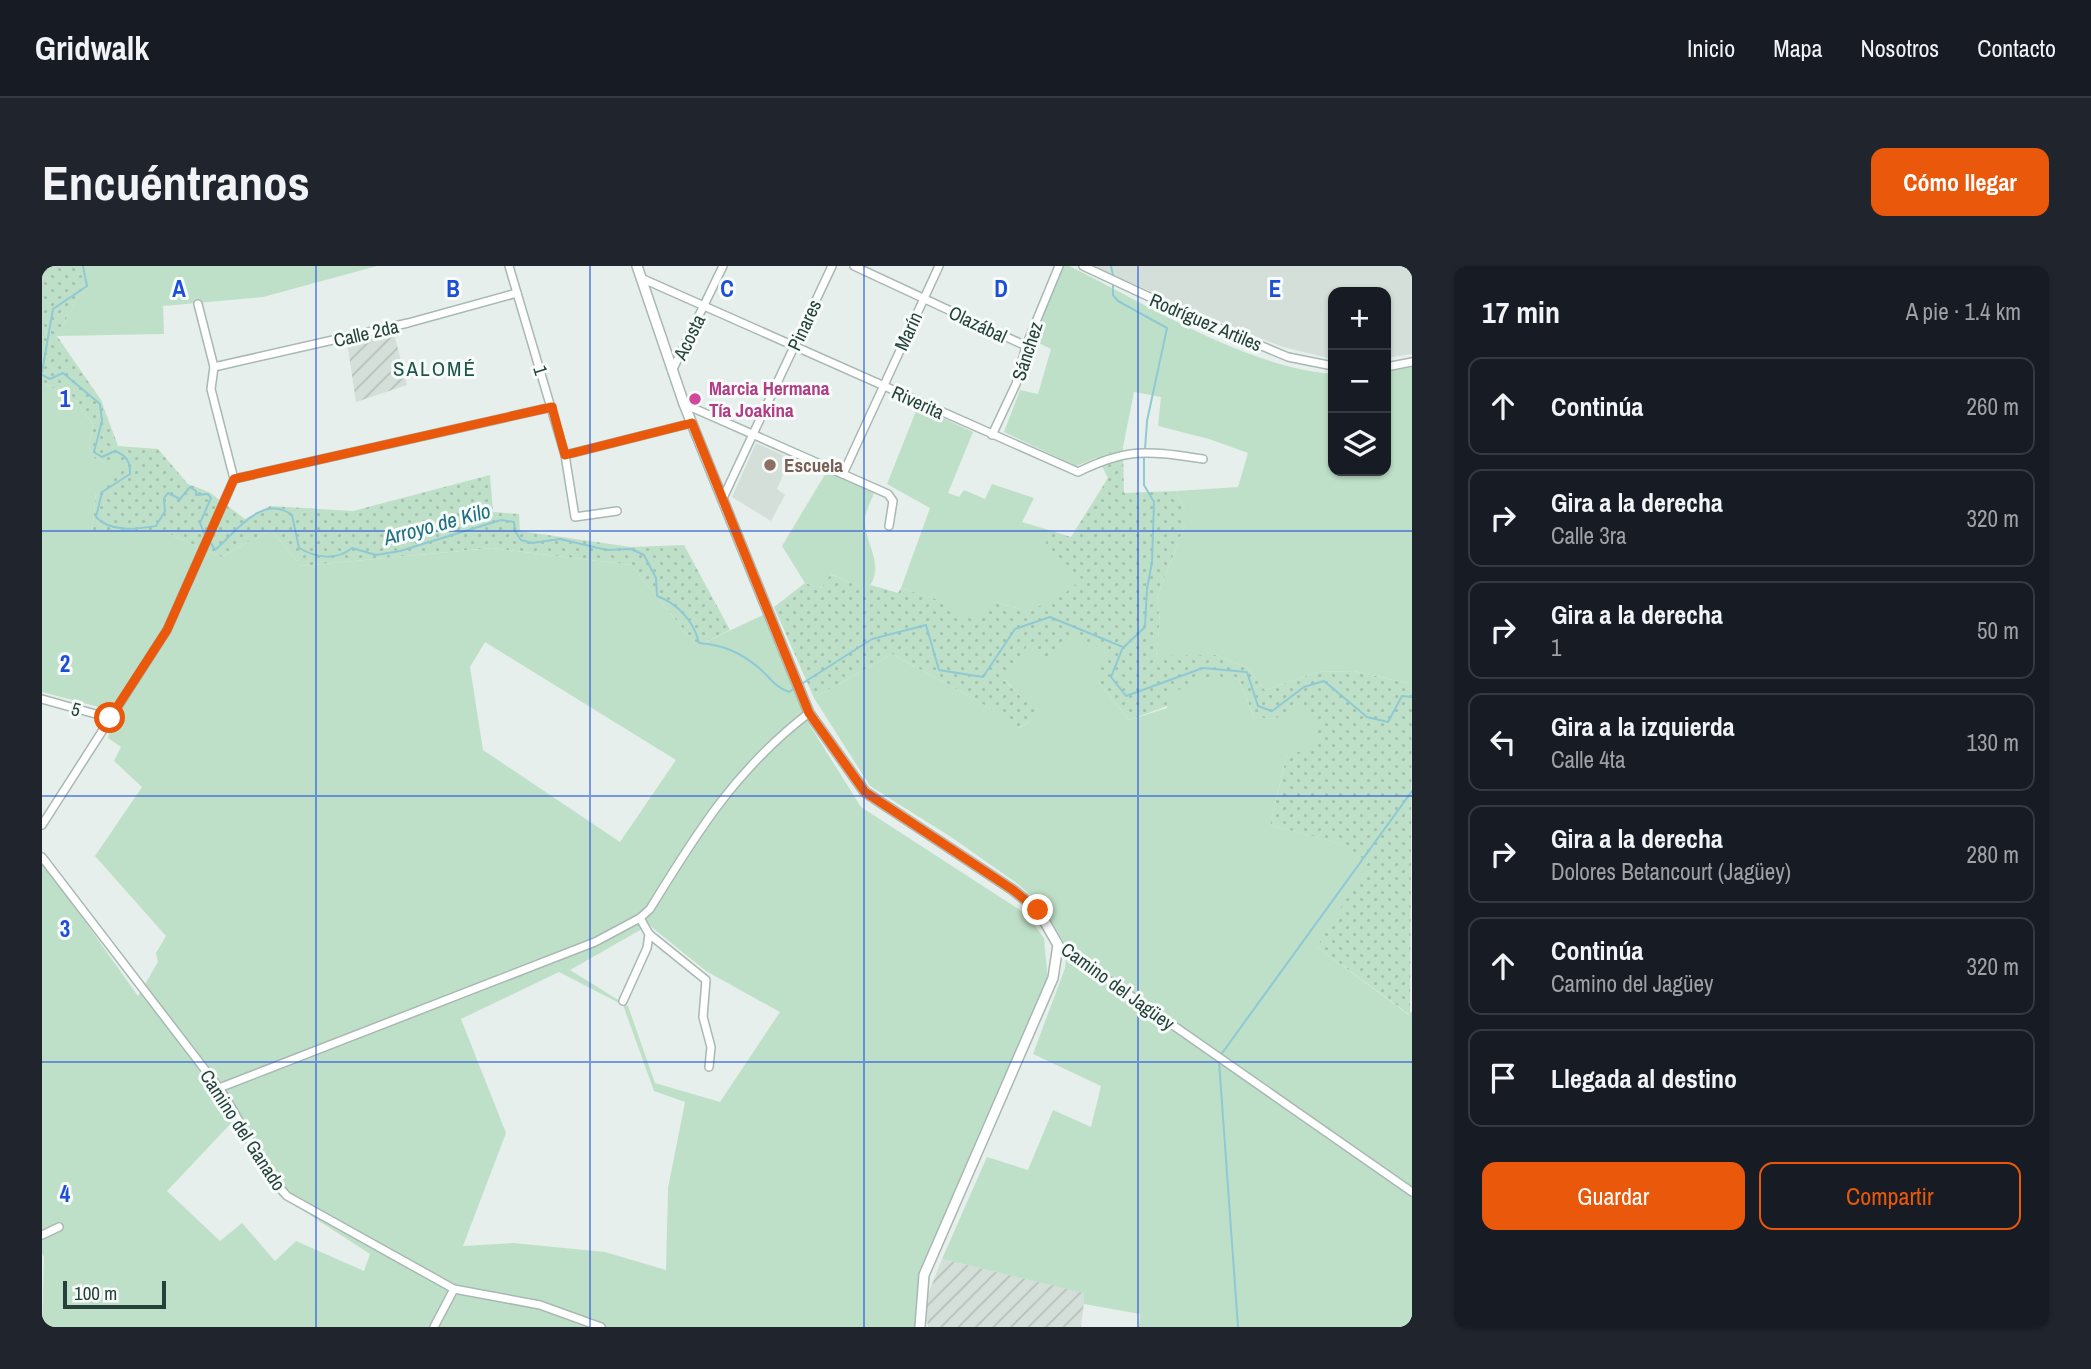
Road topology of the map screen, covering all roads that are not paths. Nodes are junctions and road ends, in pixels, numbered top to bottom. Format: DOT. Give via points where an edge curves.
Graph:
graph roads {
  1 [pos="509,266"];
  2 [pos="637,266"];
  3 [pos="723,266"];
  4 [pos="832,266"];
  5 [pos="854,266"];
  6 [pos="939,266"];
  7 [pos="1059,266"];
  8 [pos="1083,266"];
  9 [pos="640,278"];
  10 [pos="517,293"];
  11 [pos="924,299"];
  12 [pos="198,304"];
  13 [pos="703,307"];
  14 [pos="1026,346"];
  15 [pos="793,347"];
  16 [pos="1412,362"];
  17 [pos="1328,365"];
  18 [pos="1391,366"];
  19 [pos="214,367"];
  20 [pos="672,371"];
  21 [pos="882,386"];
  22 [pos="684,404"];
  23 [pos="552,407"];
  24 [pos="692,423"];
  25 [pos="754,434"];
  26 [pos="992,435"];
  27 [pos="565,455"];
  28 [pos="1203,460"];
  29 [pos="843,474"];
  30 [pos="234,479"];
  31 [pos="723,498"];
  32 [pos="617,511"];
  33 [pos="889,526"];
  34 [pos="42,699"];
  35 [pos="809,713"];
  36 [pos="110,718"];
  37 [pos="42,825"];
  38 [pos="42,857"];
  39 [pos="640,918"];
  40 [pos="649,934"];
  41 [pos="1058,945"];
  42 [pos="623,1002"];
  43 [pos="709,1067"];
  44 [pos="219,1088"];
  45 [pos="1412,1192"];
  46 [pos="59,1227"];
  47 [pos="42,1235"];
  48 [pos="454,1289"];
  49 [pos="434,1327"];
  50 [pos="601,1327"];
  51 [pos="920,1327"];
  1 -- 10 [label="street, 1"];
  2 -- 9 [label="street, Camino del Jagüey"];
  3 -- 13 [label="street, Acosta"];
  4 -- 15 [label="street, Pinares"];
  5 -- 11 [label="street, Olazábal"];
  6 -- 11 [label="street, Marín"];
  7 -- 14 [label="street, Sánchez"];
  8 -- 17 [label="street, Rodríguez Artiles" via="1288,357"];
  9 -- 13 [label="street, Riverita"];
  9 -- 20 [label="street, Camino del Jagüey"];
  10 -- 19 [label="street, Calle 2da"];
  10 -- 23 [label="street, 1"];
  11 -- 14 [label="street, Olazábal"];
  11 -- 21 [label="street, Marín"];
  12 -- 19 [label="street"];
  13 -- 15 [label="street, Riverita"];
  13 -- 20 [label="street, Acosta"];
  14 -- 26 [label="street, Sánchez" via="1016,384"];
  15 -- 21 [label="street, Riverita"];
  15 -- 25 [label="street, Pinares"];
  16 -- 18 [label="street"];
  19 -- 30 [label="street" via="211,388"];
  20 -- 22 [label="street, Camino del Jagüey"];
  21 -- 26 [label="street, Riverita"];
  21 -- 29 [label="street, Marín"];
  22 -- 24 [label="street, Camino del Jagüey"];
  22 -- 25 [label="street"];
  23 -- 27 [label="street, 1"];
  23 -- 30 [label="street"];
  24 -- 27 [label="street"];
  24 -- 31 [label="street, Camino del Jagüey"];
  25 -- 29 [label="street"];
  25 -- 31 [label="street, Pinares"];
  26 -- 28 [label="street, Riverita" via="1078,472 1124,453"];
  27 -- 32 [label="street, 1" via="575,517"];
  29 -- 33 [label="street" via="888,494 893,501"];
  30 -- 36 [label="street" via="167,630"];
  31 -- 35 [label="street, Camino del Jagüey"];
  34 -- 36 [label="street, 5"];
  35 -- 39 [label="street" via="760,753 721,798"];
  35 -- 41 [label="street, Camino del Jagüey" via="865,792 1013,890 1038,910"];
  36 -- 37 [label="street"];
  38 -- 44 [label="street, Camino del Ganado"];
  39 -- 40 [label="street"];
  39 -- 44 [label="street" via="595,942"];
  40 -- 42 [label="street"];
  40 -- 43 [label="street" via="706,980 703,1017 711,1047"];
  41 -- 45 [label="street, Camino del Jagüey"];
  41 -- 51 [label="street" via="1053,978 924,1275"];
  44 -- 48 [label="street, Camino del Ganado" via="287,1196"];
  46 -- 47 [label="street"];
  48 -- 49 [label="street"];
  48 -- 50 [label="street, Camino del Ganado" via="540,1305"];
}
